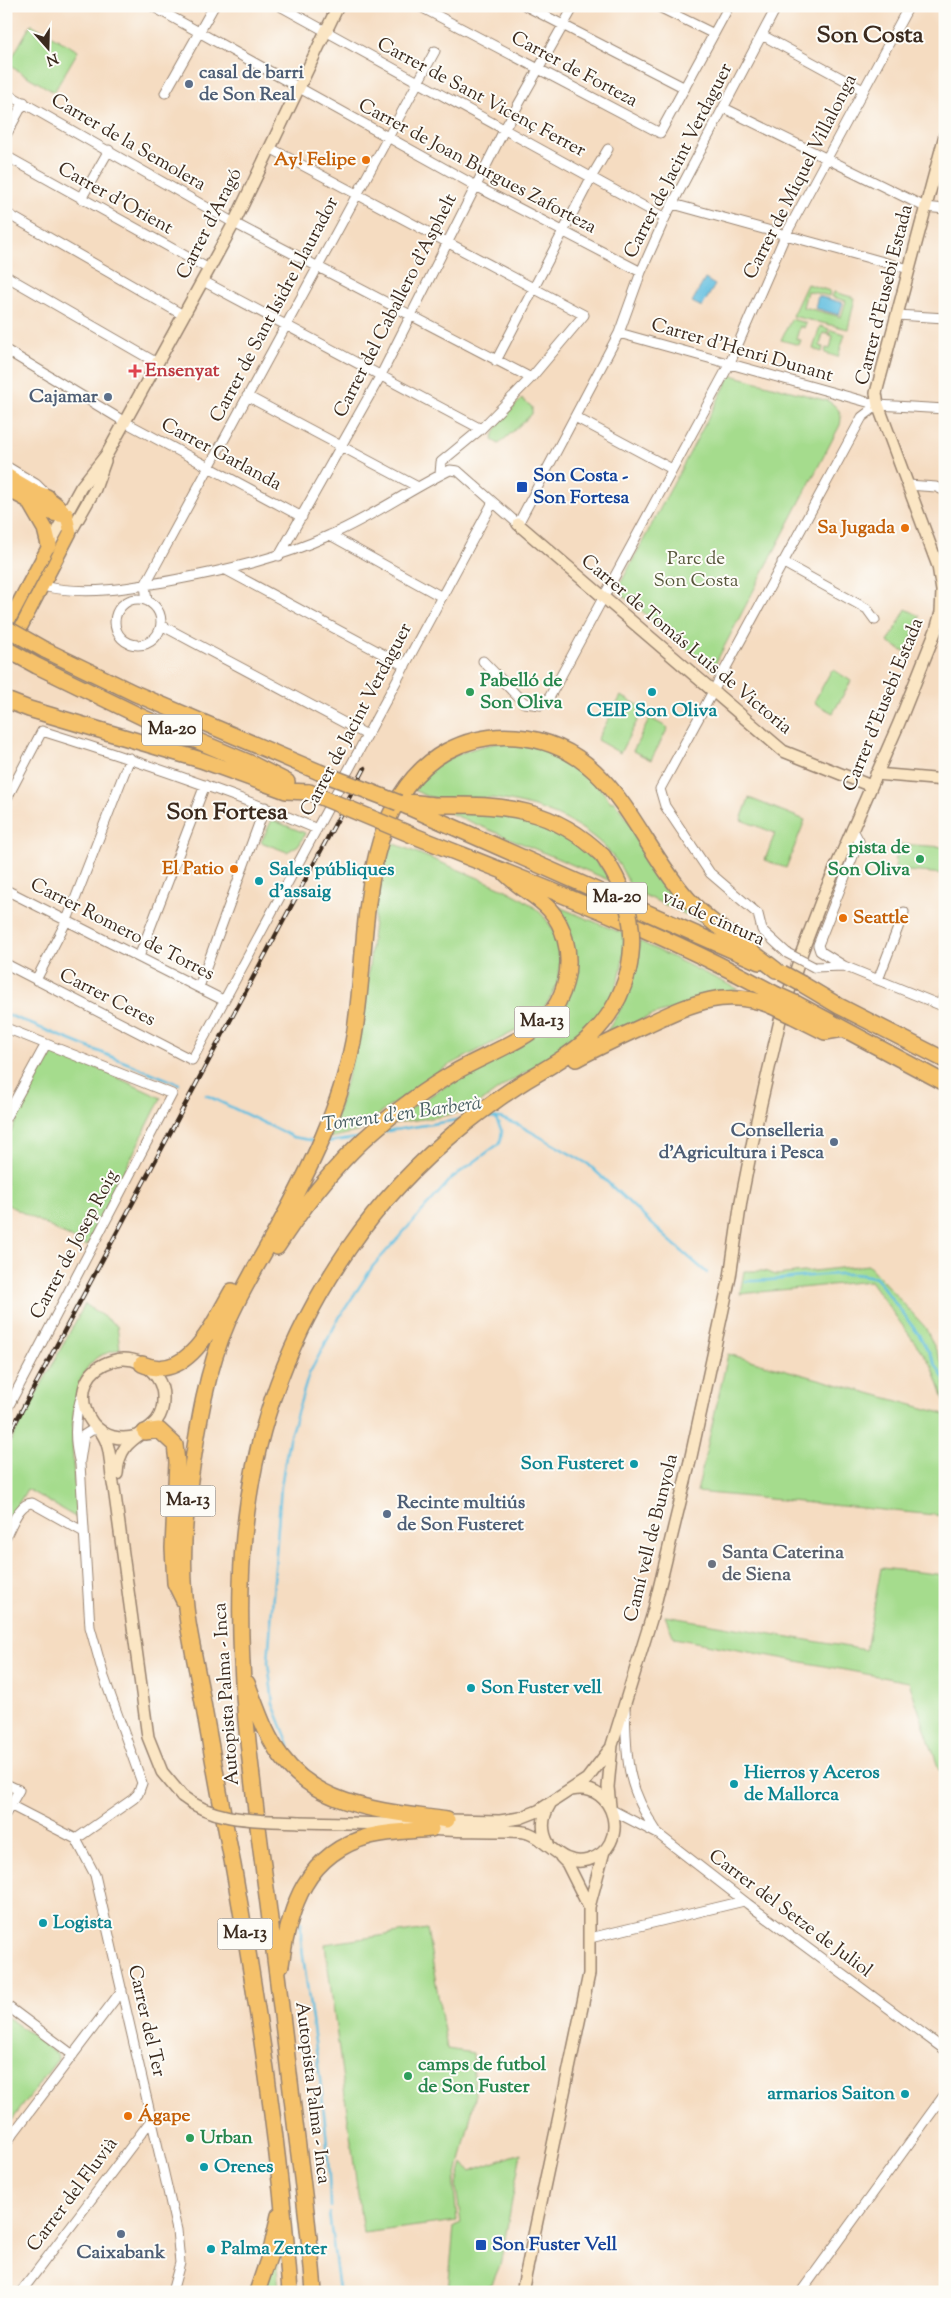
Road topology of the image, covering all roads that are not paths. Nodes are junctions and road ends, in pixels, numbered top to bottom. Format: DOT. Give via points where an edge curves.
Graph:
graph roads {
  1 [pos="152,6"];
  2 [pos="214,6"];
  3 [pos="280,6"];
  4 [pos="338,6"];
  5 [pos="419,6"];
  6 [pos="526,6"];
  7 [pos="574,6"];
  8 [pos="657,6"];
  9 [pos="729,6"];
  10 [pos="777,6"];
  11 [pos="909,6"];
  12 [pos="563,26"];
  13 [pos="325,32"];
  14 [pos="199,33"];
  15 [pos="714,34"];
  16 [pos="762,35"];
  17 [pos="435,51"];
  18 [pos="538,69"];
  19 [pos="416,82"];
  20 [pos="685,88"];
  21 [pos="298,89"];
  22 [pos="863,90"];
  23 [pos="6,93"];
  24 [pos="165,93"];
  25 [pos="24,102"];
  26 [pos="724,108"];
  27 [pos="504,130"];
  28 [pos="945,134"];
  29 [pos="6,135"];
  30 [pos="387,137"];
  31 [pos="270,148"];
  32 [pos="608,149"];
  33 [pos="109,150"];
  34 [pos="6,156"];
  35 [pos="826,158"];
  36 [pos="592,176"];
  37 [pos="476,186"];
  38 [pos="356,194"];
  39 [pos="81,199"];
  40 [pos="673,204"];
  41 [pos="925,207"];
  42 [pos="945,209"];
  43 [pos="6,213"];
  44 [pos="665,218"];
  45 [pos="234,223"];
  46 [pos="563,231"];
  47 [pos="785,236"];
  48 [pos="448,243"];
  49 [pos="317,267"];
  50 [pos="209,269"];
  51 [pos="909,269"];
  52 [pos="641,272"];
  53 [pos="6,276"];
  54 [pos="202,281"];
  55 [pos="534,288"];
  56 [pos="183,315"];
  57 [pos="412,315"];
  58 [pos="897,315"];
  59 [pos="945,318"];
  60 [pos="285,326"];
  61 [pos="619,333"];
  62 [pos="6,350"];
  63 [pos="496,361"];
  64 [pos="157,363"];
  65 [pos="729,365"];
  66 [pos="381,375"];
  67 [pos="532,378"];
  68 [pos="247,396"];
  69 [pos="878,405"];
  70 [pos="945,409"];
  71 [pos="575,417"];
  72 [pos="125,422"];
  73 [pos="481,429"];
  74 [pos="342,445"];
  75 [pos="107,454"];
  76 [pos="6,466"];
  77 [pos="208,468"];
  78 [pos="672,469"];
  79 [pos="440,474"];
  80 [pos="6,476"];
  81 [pos="908,486"];
  82 [pos="418,487"];
  83 [pos="6,488"];
  84 [pos="945,491"];
  85 [pos="493,502"];
  86 [pos="30,503"];
  87 [pos="57,505"];
  88 [pos="84,509"];
  89 [pos="302,517"];
  90 [pos="518,524"];
  91 [pos="70,533"];
  92 [pos="330,535"];
  93 [pos="49,545"];
  94 [pos="279,556"];
  95 [pos="782,562"];
  96 [pos="226,570"];
  97 [pos="145,585"];
  98 [pos="42,586"];
  99 [pos="944,592"];
  100 [pos="442,597"];
  101 [pos="603,598"];
  102 [pos="147,601"];
  103 [pos="875,620"];
  104 [pos="160,624"];
  105 [pos="6,627"];
  106 [pos="6,649"];
  107 [pos="6,656"];
  108 [pos="483,661"];
  109 [pos="404,666"];
  110 [pos="713,691"];
  111 [pos="6,700"];
  112 [pos="6,708"];
  113 [pos="29,709"];
  114 [pos="367,734"];
  115 [pos="130,758"];
  116 [pos="876,774"];
  117 [pos="945,780"];
  118 [pos="205,785"];
  119 [pos="871,786"];
  120 [pos="309,792"];
  121 [pos="6,800"];
  122 [pos="399,803"];
  123 [pos="265,807"];
  124 [pos="852,828"];
  125 [pos="317,829"];
  126 [pos="503,871"];
  127 [pos="6,890"];
  128 [pos="904,912"];
  129 [pos="67,920"];
  130 [pos="139,957"];
  131 [pos="6,964"];
  132 [pos="844,966"];
  133 [pos="779,972"];
  134 [pos="36,980"];
  135 [pos="878,980"];
  136 [pos="199,987"];
  137 [pos="945,993"];
  138 [pos="223,1000"];
  139 [pos="773,1000"];
  140 [pos="942,1006"];
  141 [pos="6,1028"];
  142 [pos="46,1044"];
  143 [pos="192,1060"];
  144 [pos="945,1060"];
  145 [pos="945,1083"];
  146 [pos="485,1109"];
  147 [pos="6,1118"];
  148 [pos="274,1236"];
  149 [pos="730,1277"];
  150 [pos="142,1364"];
  151 [pos="84,1390"];
  152 [pos="205,1397"];
  153 [pos="6,1411"];
  154 [pos="100,1431"];
  155 [pos="141,1434"];
  156 [pos="80,1464"];
  157 [pos="114,1488"];
  158 [pos="82,1531"];
  159 [pos="6,1536"];
  160 [pos="186,1606"];
  161 [pos="241,1668"];
  162 [pos="625,1704"];
  163 [pos="612,1746"];
  164 [pos="6,1784"];
  165 [pos="560,1795"];
  166 [pos="8,1807"];
  167 [pos="611,1808"];
  168 [pos="447,1820"];
  169 [pos="394,1824"];
  170 [pos="431,1829"];
  171 [pos="658,1834"];
  172 [pos="76,1839"];
  173 [pos="550,1847"];
  174 [pos="604,1851"];
  175 [pos="560,1856"];
  176 [pos="744,1902"];
  177 [pos="590,1907"];
  178 [pos="590,1938"];
  179 [pos="278,1984"];
  180 [pos="122,1990"];
  181 [pos="6,2005"];
  182 [pos="945,2050"];
  183 [pos="73,2055"];
  184 [pos="945,2094"];
  185 [pos="152,2119"];
  186 [pos="6,2142"];
  187 [pos="282,2201"];
  188 [pos="21,2292"];
  189 [pos="172,2292"];
  190 [pos="257,2292"];
  191 [pos="290,2292"];
  192 [pos="314,2292"];
  193 [pos="522,2292"];
  194 [pos="801,2292"];
  1 -- 14 [label="street, Carrer de Joan Burgues Zaforteza"];
  2 -- 14 [label="street"];
  3 -- 13 [label="street, Carrer de Sant Vicenç Ferrer"];
  4 -- 13 [label="main road, Carrer d'Aragó"];
  5 -- 18 [label="street, Carrer de Forteza"];
  6 -- 12 [label="street"];
  7 -- 12 [label="street, Carrer del Caballero d'Asphelt"];
  8 -- 15 [label="street"];
  9 -- 15 [label="street"];
  10 -- 16 [label="street, Carrer de Jacint Verdaguer"];
  11 -- 22 [label="street, Carrer de Miquel Villalonga"];
  12 -- 18 [label="street, Carrer del Caballero d'Asphelt"];
  12 -- 20 [label="street"];
  13 -- 19 [label="street, Carrer de Sant Vicenç Ferrer"];
  13 -- 21 [label="main road, Carrer d'Aragó"];
  14 -- 21 [label="street, Carrer de Joan Burgues Zaforteza"];
  14 -- 24 [label="street"];
  15 -- 20 [label="street"];
  16 -- 22 [label="street"];
  16 -- 26 [label="street, Carrer de Jacint Verdaguer"];
  17 -- 19 [label="street, Carrer de Sant Isidre Llaurador"];
  18 -- 20 [label="street, Carrer de Forteza" via="660,134"];
  18 -- 27 [label="street, Carrer del Caballero d'Asphelt"];
  19 -- 27 [label="street, Carrer de Sant Vicenç Ferrer"];
  19 -- 30 [label="street, Carrer de Sant Isidre Llaurador"];
  21 -- 30 [label="street, Carrer de Joan Burgues Zaforteza"];
  21 -- 31 [label="main road, Carrer d'Aragó"];
  22 -- 35 [label="street, Carrer de Miquel Villalonga"];
  23 -- 25 [label="street, Carrer de la Semolera"];
  25 -- 29 [label="street"];
  25 -- 33 [label="street, Carrer de la Semolera"];
  26 -- 35 [label="street"];
  26 -- 40 [label="street, Carrer de Jacint Verdaguer"];
  27 -- 36 [label="street, Carrer de Sant Vicenç Ferrer"];
  27 -- 37 [label="street, Carrer del Caballero d'Asphelt"];
  28 -- 41 [label="main road, Carrer d'Eusebi Estada"];
  30 -- 37 [label="street, Carrer de Joan Burgues Zaforteza"];
  30 -- 38 [label="street, Carrer de Sant Isidre Llaurador"];
  31 -- 38 [label="street"];
  31 -- 45 [label="main road, Carrer d'Aragó"];
  32 -- 36 [label="street"];
  33 -- 39 [label="street"];
  33 -- 45 [label="street, Carrer de la Semolera"];
  34 -- 39 [label="street, Carrer d'Orient"];
  35 -- 41 [label="street"];
  35 -- 47 [label="street, Carrer de Miquel Villalonga"];
  36 -- 44 [label="street, Carrer de Sant Vicenç Ferrer"];
  36 -- 46 [label="street"];
  37 -- 46 [label="street, Carrer de Joan Burgues Zaforteza"];
  37 -- 48 [label="street, Carrer del Caballero d'Asphelt"];
  38 -- 48 [label="street"];
  38 -- 49 [label="street, Carrer de Sant Isidre Llaurador"];
  39 -- 50 [label="street, Carrer d'Orient"];
  40 -- 44 [label="street, Carrer de Jacint Verdaguer"];
  40 -- 47 [label="street"];
  41 -- 42 [label="street"];
  41 -- 51 [label="main road, Carrer d'Eusebi Estada"];
  43 -- 56 [label="street"];
  44 -- 52 [label="street, Carrer de Jacint Verdaguer"];
  45 -- 49 [label="street, Carrer de la Semolera"];
  45 -- 50 [label="main road, Carrer d'Aragó"];
  46 -- 52 [label="street, Carrer de Joan Burgues Zaforteza"];
  46 -- 55 [label="street"];
  47 -- 51 [label="street"];
  47 -- 65 [label="street, Carrer de Miquel Villalonga"];
  48 -- 55 [label="street"];
  48 -- 57 [label="street, Carrer del Caballero d'Asphelt"];
  49 -- 57 [label="street, Carrer de la Semolera"];
  49 -- 60 [label="street, Carrer de Sant Isidre Llaurador"];
  50 -- 54 [label="main road, Carrer d'Aragó"];
  51 -- 58 [label="main road, Carrer d'Eusebi Estada"];
  52 -- 61 [label="street, Carrer de Jacint Verdaguer"];
  53 -- 64 [label="street"];
  54 -- 56 [label="main road, Carrer d'Aragó"];
  54 -- 60 [label="street"];
  55 -- 63 [label="street"];
  55 -- 67 [label="street" via="584,315"];
  56 -- 64 [label="main road, Carrer d'Aragó"];
  57 -- 63 [label="street, Carrer de la Semolera"];
  57 -- 66 [label="street, Carrer del Caballero d'Asphelt"];
  58 -- 59 [label="street"];
  58 -- 69 [label="main road, Carrer d'Eusebi Estada" via="876,393"];
  60 -- 66 [label="street"];
  60 -- 68 [label="street, Carrer de Sant Isidre Llaurador"];
  61 -- 65 [label="street, Carrer d'Henri Dunant"];
  61 -- 71 [label="street, Carrer de Jacint Verdaguer"];
  62 -- 72 [label="street, Carrer Garlanda"];
  63 -- 67 [label="street, Carrer de la Semolera"];
  64 -- 72 [label="main road, Carrer d'Aragó"];
  65 -- 69 [label="street, Carrer d'Henri Dunant"];
  65 -- 78 [label="street, Carrer de Miquel Villalonga"];
  66 -- 73 [label="street"];
  66 -- 74 [label="street, Carrer del Caballero d'Asphelt"];
  67 -- 73 [label="street"];
  68 -- 74 [label="street"];
  68 -- 77 [label="street, Carrer de Sant Isidre Llaurador"];
  69 -- 70 [label="street, Carrer d'Henri Dunant"];
  69 -- 81 [label="main road, Carrer d'Eusebi Estada"];
  69 -- 95 [label="street" via="862,417"];
  71 -- 78 [label="street"];
  71 -- 90 [label="street, Carrer de Jacint Verdaguer"];
  72 -- 75 [label="main road, Carrer d'Aragó"];
  72 -- 77 [label="street, Carrer Garlanda"];
  73 -- 79 [label="street" via="441,462"];
  74 -- 82 [label="street"];
  74 -- 89 [label="street, Carrer del Caballero d'Asphelt"];
  75 -- 87 [label="main road, Carrer d'Aragó" via="75,498"];
  75 -- 88 [label="main road, Carrer d'Aragó"];
  76 -- 87 [label="street" via="36,484"];
  77 -- 89 [label="street, Carrer Garlanda"];
  77 -- 97 [label="street, Carrer de Sant Isidre Llaurador"];
  78 -- 101 [label="street, Carrer de Miquel Villalonga"];
  79 -- 82 [label="street"];
  79 -- 85 [label="street" via="458,471"];
  80 -- 87 [label="highway"];
  81 -- 84 [label="street" via="936,487"];
  81 -- 99 [label="main road, Carrer d'Eusebi Estada" via="938,566"];
  82 -- 92 [label="street"];
  83 -- 86 [label="highway"];
  85 -- 90 [label="street"];
  85 -- 100 [label="street, Carrer de Jacint Verdaguer"];
  86 -- 87 [label="highway" via="58,515"];
  86 -- 93 [label="highway" via="45,529"];
  87 -- 88 [label="main road"];
  87 -- 91 [label="main road"];
  87 -- 93 [label="main road, Carrer d'Aragó"];
  88 -- 91 [label="main road, Carrer d'Aragó"];
  89 -- 94 [label="street, Carrer del Caballero d'Asphelt"];
  90 -- 101 [label="main road, Carrer de Tomás Luis de Victoria"];
  91 -- 98 [label="main road, Carrer d'Aragó"];
  92 -- 94 [label="street"];
  92 -- 100 [label="street"];
  93 -- 105 [label="main road, Carrer d'Aragó"];
  94 -- 96 [label="street"];
  95 -- 103 [label="street" via="867,609"];
  95 -- 110 [label="street"];
  96 -- 97 [label="street"];
  96 -- 109 [label="street"];
  97 -- 98 [label="street" via="122,590"];
  97 -- 102 [label="street"];
  98 -- 107 [label="main road, Carrer d'Aragó"];
  99 -- 116 [label="main road, Carrer d'Eusebi Estada" via="936,630"];
  100 -- 109 [label="street, Carrer de Jacint Verdaguer"];
  101 -- 108 [label="street, Carrer de Miquel Villalonga" via="549,698 541,705 524,703"];
  101 -- 110 [label="main road, Carrer de Tomás Luis de Victoria"];
  102 -- 104 [label="street" via="158,611"];
  102 -- 104 [label="street" via="130,601 123,605 115,619 118,634 129,643 143,644 155,637"];
  104 -- 114 [label="street"];
  105 -- 122 [label="highway, Ma-20, bridge" via="45,650 134,693"];
  106 -- 120 [label="highway, Ma-20, bridge" via="146,719"];
  109 -- 114 [label="street, Carrer de Jacint Verdaguer"];
  110 -- 119 [label="main road, Carrer de Tomás Luis de Victoria" via="783,751"];
  110 -- 132 [label="street, bridge" via="660,789 665,806 710,873 758,914 762,930 787,953 814,967"];
  111 -- 113 [label="highway"];
  112 -- 113 [label="highway"];
  113 -- 120 [label="highway" via="164,748 286,791"];
  114 -- 125 [label="street, Carrer de Jacint Verdaguer"];
  115 -- 118 [label="street"];
  115 -- 121 [label="street" via="42,731"];
  115 -- 129 [label="street"];
  116 -- 117 [label="main road"];
  116 -- 119 [label="main road, Carrer d'Eusebi Estada"];
  118 -- 123 [label="street"];
  118 -- 130 [label="street"];
  119 -- 124 [label="main road, Carrer d'Eusebi Estada"];
  120 -- 126 [label="highway, Ma-20, bridge"];
  122 -- 133 [label="highway, via de cintura / Ma-20"];
  122 -- 146 [label="highway, bridge" via="473,803 521,810 569,830 603,856 621,885 630,917 632,949 628,972 614,1007 586,1042"];
  123 -- 125 [label="street"];
  123 -- 136 [label="street"];
  124 -- 132 [label="street" via="859,841 818,945 820,951"];
  124 -- 149 [label="main road, Carrer d'Eusebi Estada" via="802,952 781,1016 741,1201"];
  125 -- 138 [label="street, Carrer de Jacint Verdaguer"];
  126 -- 139 [label="highway, via de cintura / Ma-20" via="644,930"];
  126 -- 152 [label="highway, Ma-13" via="513,882 544,902 560,926 568,959 561,996 550,1014 533,1030 461,1068 385,1119 350,1151 306,1205 262,1270"];
  127 -- 129 [label="street, Carrer Romero de Torres"];
  128 -- 135 [label="street"];
  129 -- 130 [label="street, Carrer Romero de Torres"];
  129 -- 134 [label="street"];
  130 -- 136 [label="street, Carrer Romero de Torres"];
  131 -- 134 [label="street, Carrer Ceres"];
  132 -- 135 [label="street"];
  133 -- 144 [label="highway, via de cintura / Ma-20, bridge"];
  133 -- 148 [label="highway" via="688,899 614,792 580,759 551,744 503,736 472,741 443,754 415,775 399,799 381,839 370,890 355,1033 342,1085 317,1152"];
  134 -- 143 [label="street, Carrer Ceres"];
  135 -- 140 [label="street"];
  136 -- 138 [label="street, Carrer Romero de Torres"];
  137 -- 140 [label="street"];
  138 -- 143 [label="street, Carrer de Jacint Verdaguer"];
  139 -- 145 [label="highway, Ma-20, bridge" via="843,1029"];
  139 -- 146 [label="highway, Ma-13" via="738,997 692,1004 604,1044 500,1104"];
  141 -- 142 [label="street"];
  142 -- 147 [label="street"];
  142 -- 153 [label="street, Carrer de Josep Roig" via="172,1094"];
  146 -- 161 [label="highway, Autopista Palma - Inca / Ma-13" via="408,1176 352,1244 305,1320 286,1361 264,1426 249,1486 239,1610"];
  148 -- 150 [label="highway" via="256,1252 207,1334 184,1360 162,1369"];
  148 -- 152 [label="highway" via="256,1263 226,1325 208,1372"];
  149 -- 162 [label="main road, Camí vell de Bunyola" via="655,1604"];
  150 -- 151 [label="main road" via="126,1359 110,1362 92,1375"];
  150 -- 155 [label="main road" via="157,1377 163,1395 160,1415 153,1426"];
  151 -- 154 [label="main road" via="87,1415"];
  151 -- 156 [label="street" via="75,1419 76,1451"];
  152 -- 160 [label="highway, Autopista Palma - Inca / Ma-13" via="185,1523"];
  154 -- 155 [label="main road" via="116,1438"];
  154 -- 156 [label="street" via="92,1430 84,1435"];
  154 -- 157 [label="main road" via="108,1448"];
  155 -- 157 [label="main road" via="128,1442 120,1454"];
  155 -- 160 [label="highway" via="159,1430 175,1445 175,1583"];
  156 -- 158 [label="street"];
  157 -- 169 [label="main road, bridge" via="146,1729 159,1767 182,1796 200,1808 226,1816 299,1822"];
  158 -- 159 [label="street" via="28,1503 22,1507"];
  158 -- 172 [label="street" via="90,1627 104,1677 142,1783 133,1799"];
  160 -- 187 [label="highway, Autopista Palma - Inca / Ma-13" via="249,1962"];
  161 -- 168 [label="highway" via="276,1747 294,1770 314,1786 362,1808"];
  161 -- 179 [label="highway, Autopista Palma - Inca / Ma-13"];
  162 -- 163 [label="main road, Camí vell de Bunyola"];
  162 -- 171 [label="street" via="628,1768 632,1785 642,1810"];
  163 -- 165 [label="main road" via="587,1779"];
  163 -- 167 [label="main road, Camí vell de Bunyola" via="608,1787"];
  164 -- 166 [label="street" via="19,1790"];
  165 -- 167 [label="main road" via="575,1789 590,1791 604,1798"];
  165 -- 168 [label="main road" via="538,1811 520,1818"];
  165 -- 173 [label="main road" via="548,1806 543,1827"];
  166 -- 172 [label="street"];
  167 -- 171 [label="street, Carrer del Setze de Juliol"];
  167 -- 174 [label="main road" via="615,1831"];
  168 -- 169 [label="main road"];
  169 -- 170 [label="main road"];
  170 -- 173 [label="main road" via="524,1832"];
  170 -- 179 [label="highway" via="371,1836 347,1845 323,1861 309,1877 294,1905 284,1941"];
  171 -- 176 [label="street, Carrer del Setze de Juliol"];
  172 -- 180 [label="street, Carrer del Ter" via="95,1875"];
  173 -- 175 [label="main road"];
  174 -- 175 [label="main road" via="597,1857 578,1862"];
  174 -- 177 [label="main road"];
  175 -- 177 [label="main road"];
  176 -- 178 [label="street"];
  176 -- 182 [label="street, Carrer del Setze de Juliol"];
  177 -- 178 [label="main road"];
  178 -- 193 [label="main road" via="589,1974"];
  179 -- 192 [label="highway, Autopista Palma - Inca / Ma-13"];
  180 -- 183 [label="street"];
  180 -- 185 [label="street, Carrer del Ter"];
  181 -- 183 [label="street"];
  183 -- 186 [label="street"];
  184 -- 194 [label="street"];
  185 -- 188 [label="street, Carrer del Fluvià"];
  185 -- 189 [label="street, Carrer del Ter" via="178,2230 180,2263"];
  187 -- 190 [label="highway" via="271,2251"];
  187 -- 191 [label="highway, Autopista Palma - Inca / Ma-13"];
}
